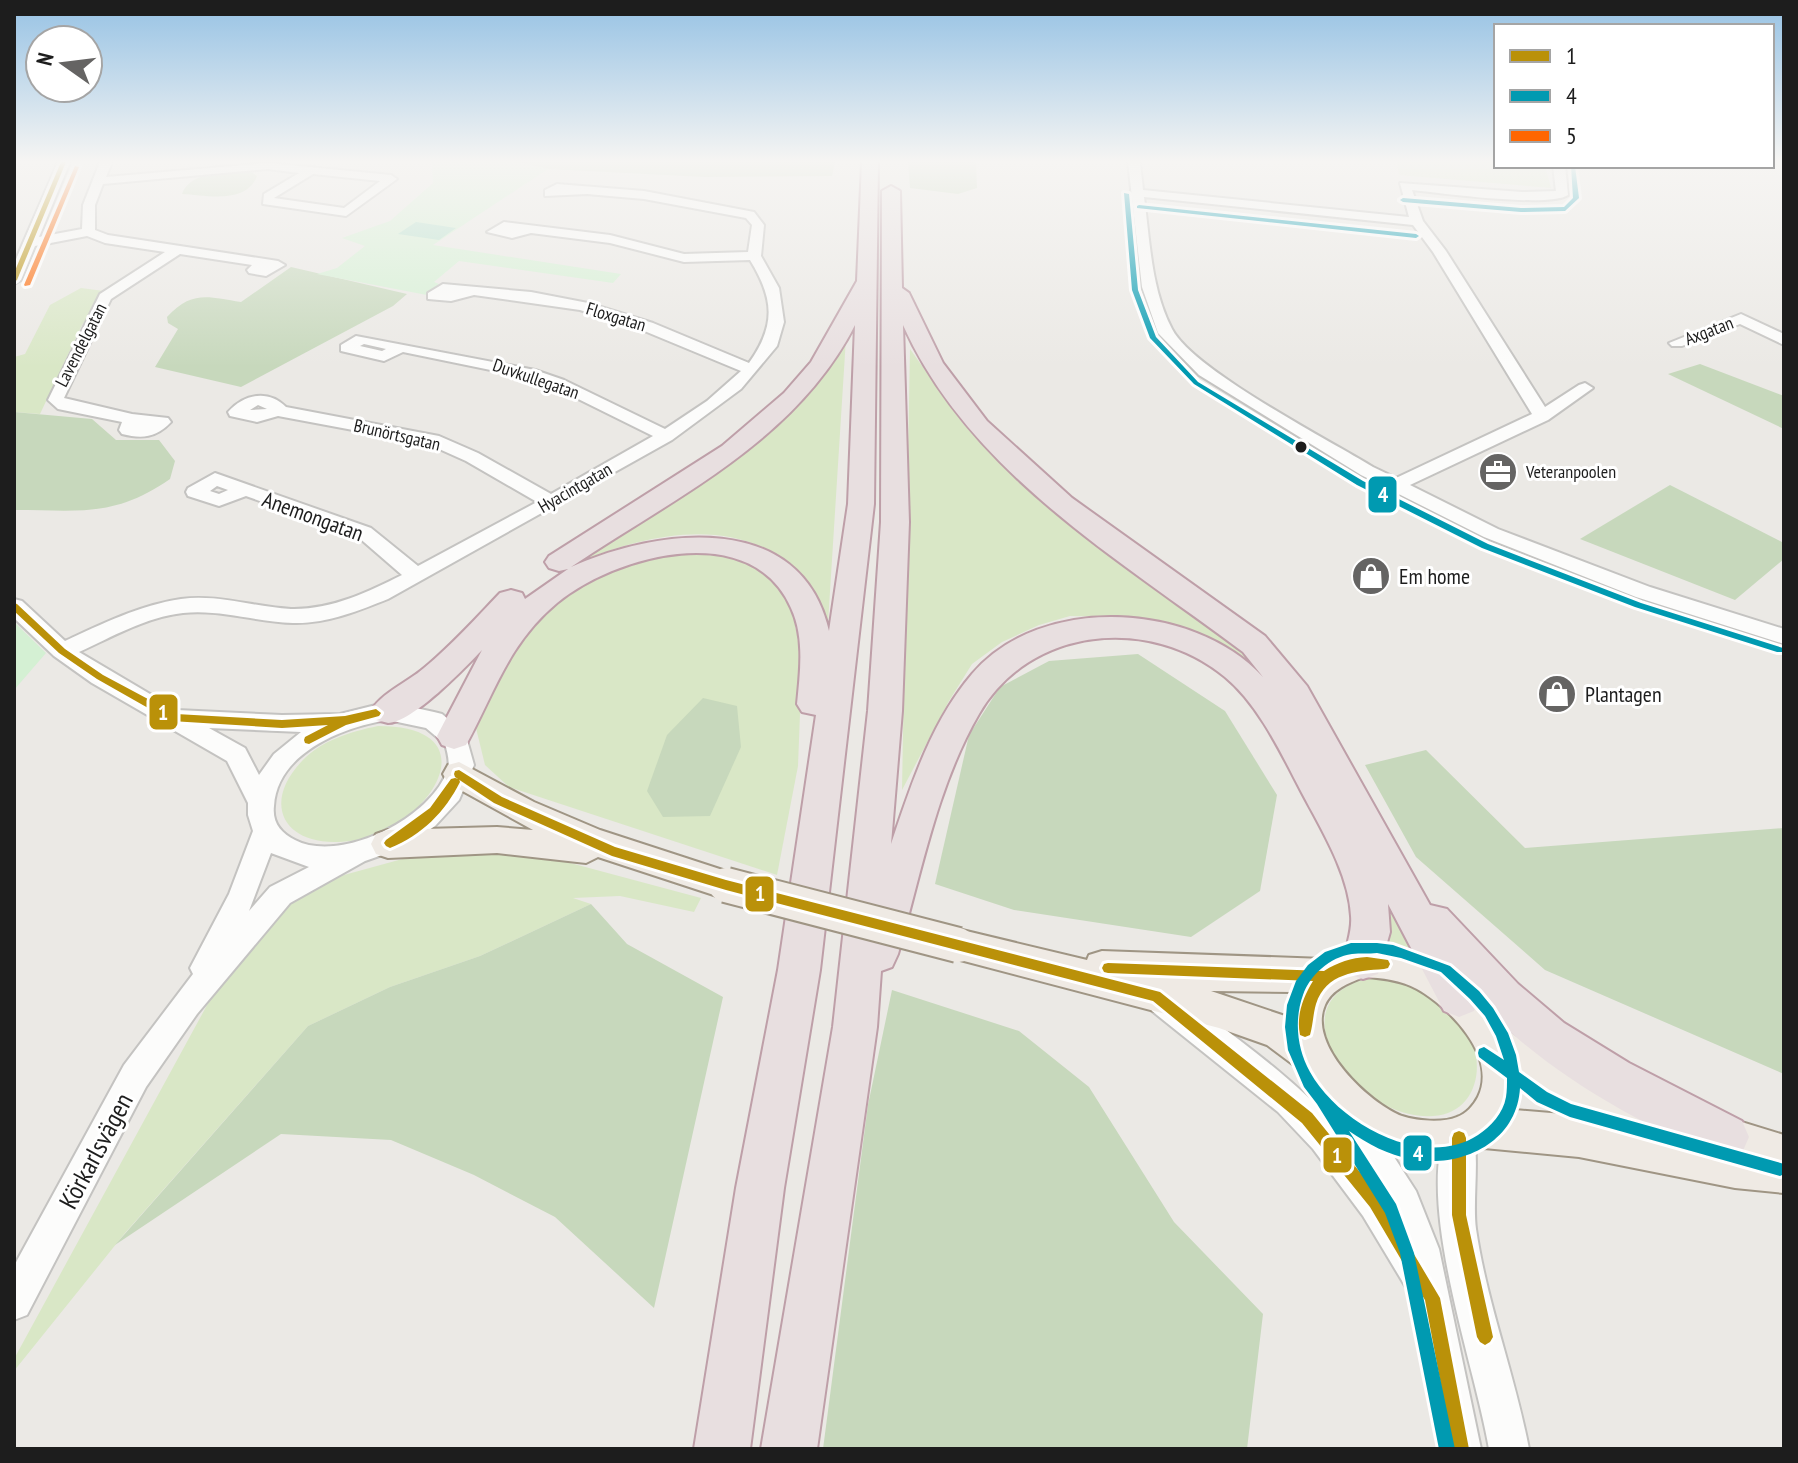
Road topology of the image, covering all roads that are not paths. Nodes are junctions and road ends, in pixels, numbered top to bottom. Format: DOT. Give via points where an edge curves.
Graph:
graph roads {
  1 [pos="35,230"];
  2 [pos="86,230"];
  3 [pos="88,230"];
  4 [pos="530,230"];
  5 [pos="757,230"];
  6 [pos="876,230"];
  7 [pos="885,230"];
  8 [pos="1144,230"];
  9 [pos="1423,230"];
  10 [pos="31,239"];
  11 [pos="177,250"];
  12 [pos="754,256"];
  13 [pos="266,263"];
  14 [pos="880,278"];
  15 [pos="14,280"];
  16 [pos="474,291"];
  17 [pos="1784,340"];
  18 [pos="1677,343"];
  19 [pos="399,348"];
  20 [pos="750,369"];
  21 [pos="1585,388"];
  22 [pos="278,411"];
  23 [pos="1542,416"];
  24 [pos="132,419"];
  25 [pos="666,436"];
  26 [pos="1396,485"];
  27 [pos="243,491"];
  28 [pos="551,502"];
  29 [pos="417,576"];
  30 [pos="14,606"];
  31 [pos="1784,637"];
  32 [pos="62,651"];
  33 [pos="388,711"];
  34 [pos="174,718"];
  35 [pos="346,720"];
  36 [pos="454,736"];
  37 [pos="459,774"];
  38 [pos="261,803"];
  39 [pos="266,831"];
  40 [pos="388,844"];
  41 [pos="612,851"];
  42 [pos="355,855"];
  43 [pos="1397,879"];
  44 [pos="972,948"];
  45 [pos="1363,961"];
  46 [pos="1324,976"];
  47 [pos="1156,996"];
  48 [pos="1459,997"];
  49 [pos="186,1004"];
  50 [pos="792,1016"];
  51 [pos="855,1027"];
  52 [pos="1493,1042"];
  53 [pos="1309,1054"];
  54 [pos="1335,1094"];
  55 [pos="1470,1133"];
  56 [pos="1726,1137"];
  57 [pos="1784,1156"];
  58 [pos="1784,1172"];
  59 [pos="1432,1298"];
  60 [pos="14,1302"];
  61 [pos="722,1449"];
  62 [pos="789,1449"];
  63 [pos="1461,1449"];
  64 [pos="1509,1449"];
  1 -- 10 [label="street"];
  2 -- 10 [label="street"];
  3 -- 11 [label="street" via="105,239"];
  4 -- 12 [label="street" via="610,239 684,258"];
  5 -- 12 [label="street, Hyacintgatan"];
  6 -- 14 [label="highway"];
  7 -- 14 [label="highway"];
  8 -- 26 [label="street" via="1149,287 1166,333 1205,372"];
  9 -- 23 [label="street"];
  10 -- 15 [label="street"];
  11 -- 13 [label="street"];
  11 -- 24 [label="street, Lavendelgatan" via="105,297 56,395 64,405"];
  12 -- 20 [label="street, Hyacintgatan" via="777,300 769,345"];
  14 -- 33 [label="highway" via="818,368 778,412 722,457 538,578 442,674"];
  14 -- 43 [label="highway" via="932,364 978,426 1062,504 1228,623 1275,668 1314,725"];
  14 -- 50 [label="highway" via="861,504"];
  14 -- 51 [label="highway" via="895,522 885,711"];
  16 -- 20 [label="street, Floxgatan" via="581,306 643,323"];
  17 -- 18 [label="street, Axgatan" via="1741,318"];
  19 -- 25 [label="street, Duvkullegatan" via="529,373"];
  20 -- 25 [label="street, Hyacintgatan"];
  21 -- 23 [label="street"];
  22 -- 28 [label="street, Brunörtsgatan" via="433,440"];
  23 -- 26 [label="street"];
  25 -- 28 [label="street, Hyacintgatan"];
  26 -- 31 [label="street" via="1491,533 1577,567"];
  27 -- 29 [label="street, Anemongatan" via="364,532"];
  28 -- 29 [label="street, Hyacintgatan"];
  29 -- 32 [label="street, Hyacintgatan" via="381,594 316,614 184,606 151,613"];
  30 -- 32 [label="street"];
  32 -- 34 [label="street"];
  33 -- 35 [label="street"];
  33 -- 36 [label="street" via="438,721"];
  34 -- 35 [label="street" via="282,724"];
  34 -- 38 [label="street" via="236,755"];
  35 -- 38 [label="street" via="289,755 270,778"];
  36 -- 37 [label="street" via="461,753"];
  36 -- 50 [label="highway" via="473,691 506,637 548,595 589,567 630,552 695,544 738,551 776,569 803,601 817,647"];
  37 -- 40 [label="street" via="435,812"];
  37 -- 41 [label="main road" via="498,800"];
  38 -- 39 [label="street"];
  39 -- 42 [label="street" via="279,846 300,855"];
  39 -- 49 [label="street, Körkarlsvägen" via="242,897"];
  40 -- 41 [label="main road" via="497,840"];
  40 -- 42 [label="street"];
  41 -- 44 [label="main road, bridge"];
  42 -- 49 [label="street, Körkarlsvägen" via="280,895"];
  43 -- 48 [label="highway"];
  43 -- 56 [label="highway" via="1486,979 1549,1038"];
  44 -- 46 [label="main road" via="1121,970"];
  44 -- 47 [label="main road"];
  45 -- 46 [label="main road"];
  45 -- 48 [label="main road" via="1411,969"];
  45 -- 51 [label="highway" via="1371,913 1366,891 1338,826 1260,693 1239,670 1196,645 1145,630 1087,628 1031,644 1008,659 986,679 963,713 935,772"];
  46 -- 53 [label="main road" via="1308,996 1303,1023"];
  47 -- 53 [label="main road" via="1255,1021"];
  47 -- 59 [label="street" via="1307,1118 1375,1202"];
  48 -- 52 [label="main road"];
  49 -- 60 [label="street, Körkarlsvägen" via="135,1076"];
  50 -- 61 [label="highway" via="760,1188"];
  51 -- 62 [label="highway"];
  52 -- 55 [label="main road" via="1501,1090 1495,1111"];
  52 -- 56 [label="main road" via="1549,1085 1576,1097"];
  53 -- 54 [label="main road"];
  54 -- 55 [label="main road" via="1362,1117 1395,1134 1428,1141"];
  54 -- 59 [label="street" via="1404,1203"];
  55 -- 58 [label="main road" via="1579,1136"];
  55 -- 64 [label="street" via="1456,1175 1460,1235"];
  56 -- 57 [label="main road"];
  59 -- 63 [label="street"];
}
